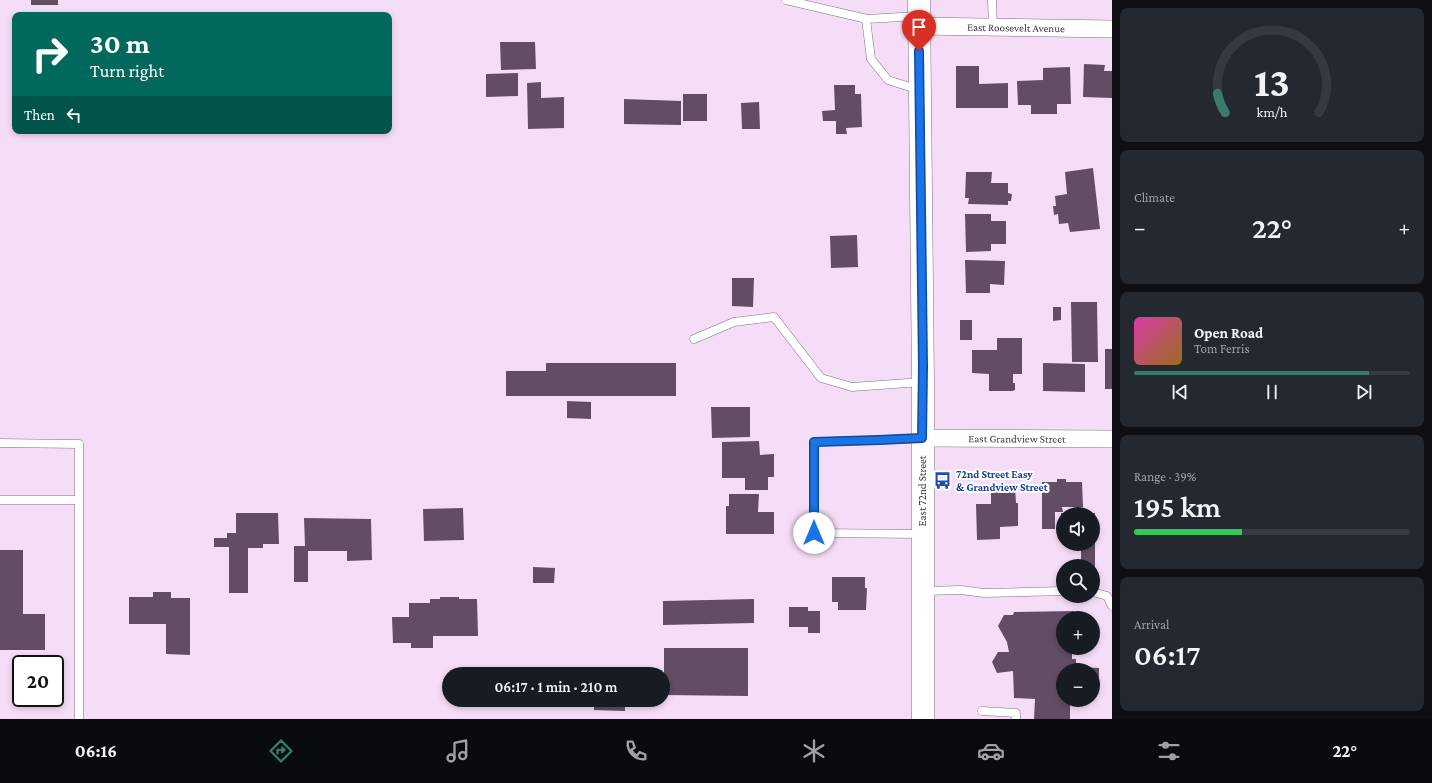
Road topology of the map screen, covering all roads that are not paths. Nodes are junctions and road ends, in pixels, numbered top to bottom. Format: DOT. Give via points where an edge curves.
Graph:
graph roads {
  1 [pos="786,0"];
  2 [pos="992,0"];
  3 [pos="919,14"];
  4 [pos="866,19"];
  5 [pos="993,27"];
  6 [pos="1112,29"];
  7 [pos="919,90"];
  8 [pos="694,339"];
  9 [pos="923,382"];
  10 [pos="922,438"];
  11 [pos="1112,439"];
  12 [pos="0,443"];
  13 [pos="0,500"];
  14 [pos="78,500"];
  15 [pos="922,534"];
  16 [pos="923,591"];
  17 [pos="1056,591"];
  18 [pos="1100,594"];
  19 [pos="1112,606"];
  20 [pos="982,711"];
  21 [pos="79,719"];
  22 [pos="923,719"];
  23 [pos="1016,719"];
  1 -- 4 [label="lane"];
  2 -- 5 [label="lane"];
  3 -- 4 [label="lane"];
  3 -- 5 [label="street, East Roosevelt Avenue"];
  3 -- 7 [label="main road, East 72nd Street"];
  4 -- 7 [label="lane" via="871,58 888,80"];
  5 -- 6 [label="street, East Roosevelt Avenue"];
  7 -- 9 [label="main road, East 72nd Street"];
  8 -- 9 [label="lane" via="734,322 774,317 821,378 852,387"];
  9 -- 10 [label="main road, East 72nd Street"];
  10 -- 11 [label="street, East Grandview Street"];
  10 -- 15 [label="main road, East 72nd Street"];
  10 -- 15 [label="lane" via="814,442 814,533"];
  12 -- 14 [label="lane" via="79,444"];
  13 -- 14 [label="lane"];
  14 -- 21 [label="lane"];
  15 -- 16 [label="main road, East 72nd Street"];
  16 -- 17 [label="lane"];
  16 -- 22 [label="main road, East 72nd Street"];
  18 -- 19 [label="lane" via="1107,596"];
  20 -- 23 [label="lane" via="1016,713"];
}
